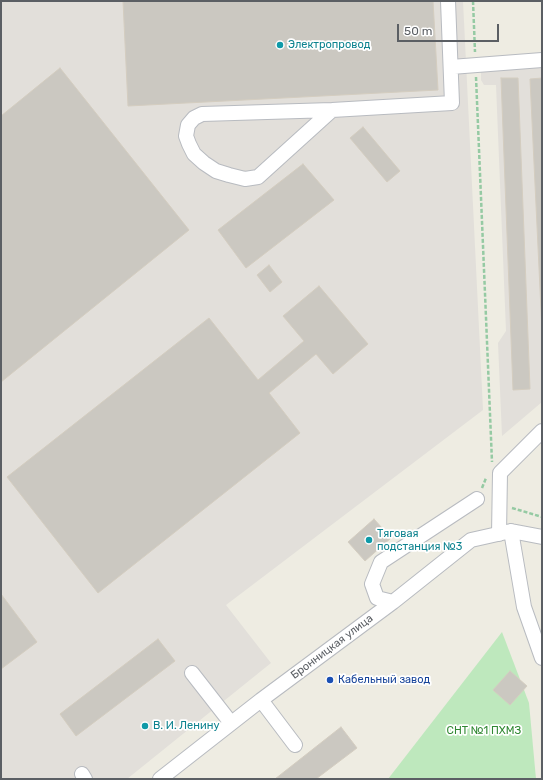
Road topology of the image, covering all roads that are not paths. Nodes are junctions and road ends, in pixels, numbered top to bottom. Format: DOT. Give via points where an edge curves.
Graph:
graph roads {
  1 [pos="448,1"];
  2 [pos="542,60"];
  3 [pos="451,67"];
  4 [pos="332,110"];
  5 [pos="542,431"];
  6 [pos="477,499"];
  7 [pos="505,532"];
  8 [pos="542,537"];
  9 [pos="393,602"];
  10 [pos="542,658"];
  11 [pos="192,673"];
  12 [pos="261,700"];
  13 [pos="232,723"];
  14 [pos="295,745"];
  15 [pos="160,779"];
  1 -- 3 [label="street"];
  2 -- 3 [label="street"];
  3 -- 4 [label="street" via="452,103"];
  4 -- 4 [label="street" via="202,114 188,125 186,136 194,154 216,171 245,179 258,177"];
  5 -- 7 [label="street" via="500,472"];
  6 -- 9 [label="street" via="381,562 372,584 377,598"];
  7 -- 8 [label="street"];
  7 -- 9 [label="street, Бронницкая улица" via="471,540"];
  7 -- 10 [label="street" via="524,607"];
  9 -- 12 [label="street, Бронницкая улица"];
  11 -- 13 [label="street"];
  12 -- 13 [label="street, Бронницкая улица"];
  12 -- 14 [label="street"];
  13 -- 15 [label="street, Бронницкая улица"];
}
